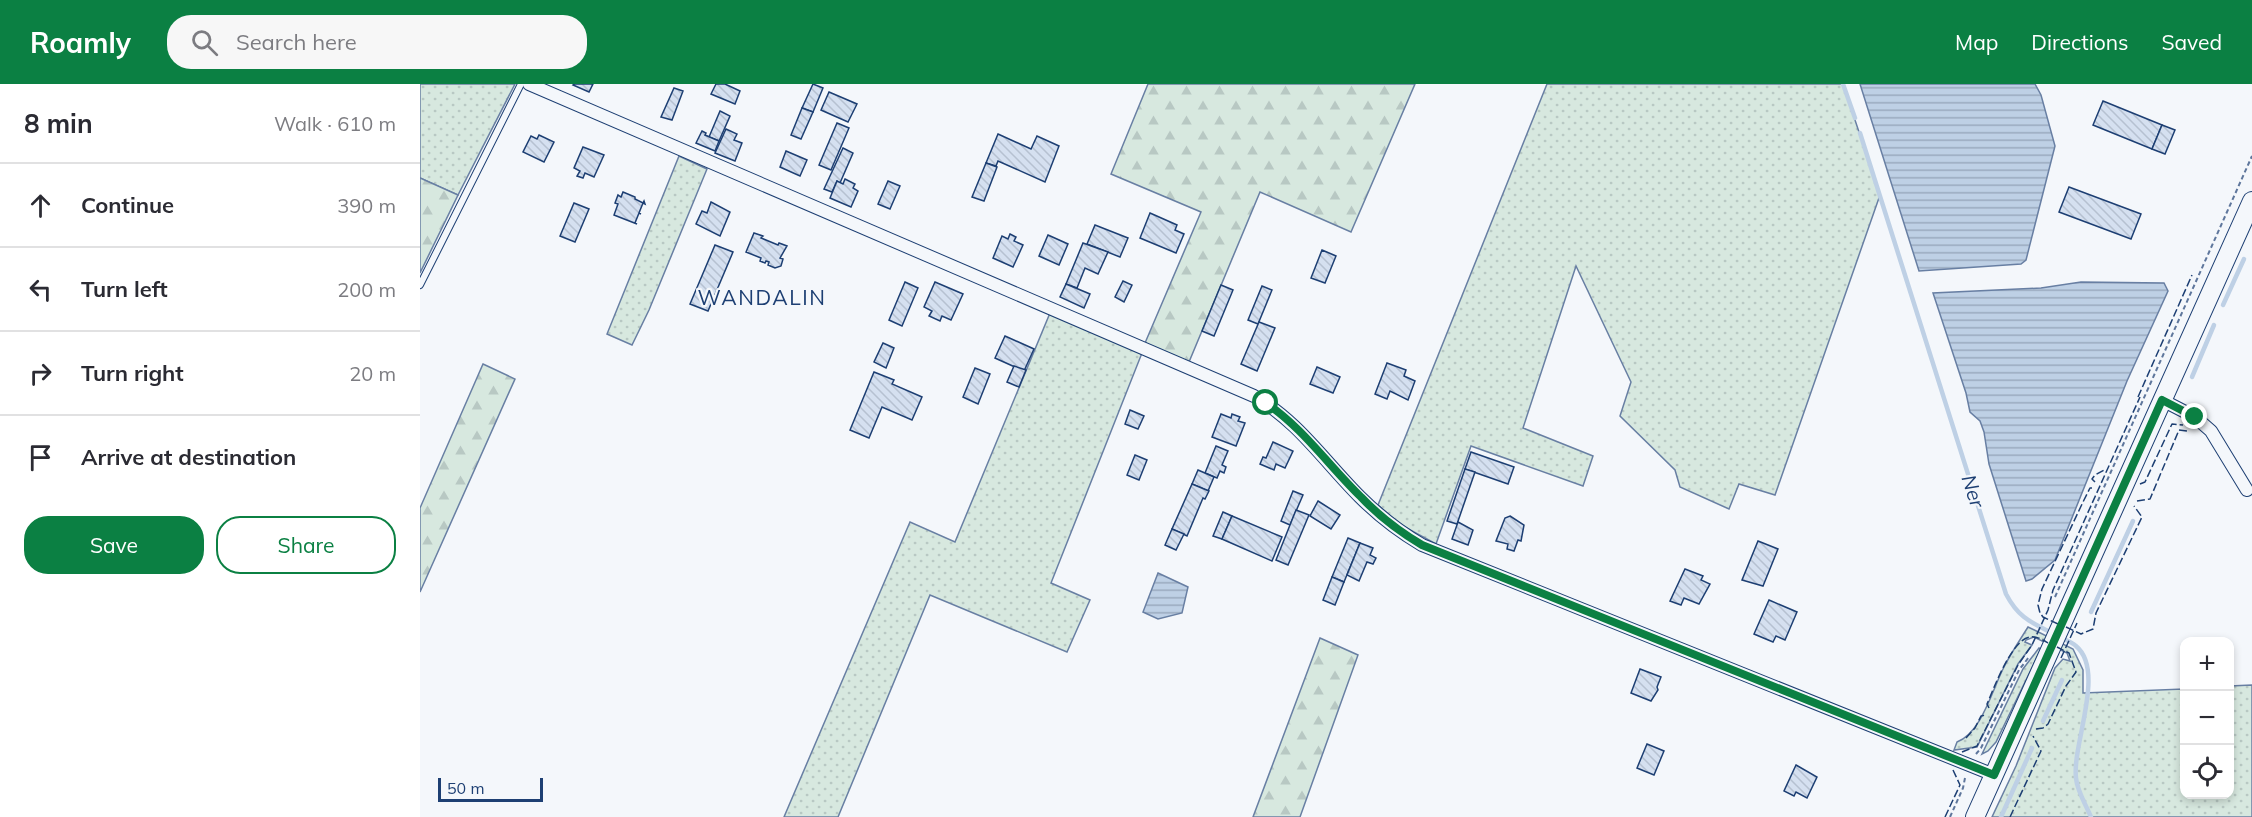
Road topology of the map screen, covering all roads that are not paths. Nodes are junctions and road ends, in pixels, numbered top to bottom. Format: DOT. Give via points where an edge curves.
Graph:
graph roads {
  1 [pos="521,84"];
  2 [pos="529,84"];
  3 [pos="2252,201"];
  4 [pos="420,285"];
  5 [pos="2162,400"];
  6 [pos="2247,490"];
  7 [pos="1994,775"];
  8 [pos="1975,817"];
  1 -- 4 [label="lane"];
  2 -- 7 [label="street" via="1254,396 1289,420 1387,521 1422,545"];
  3 -- 5 [label="main road"];
  5 -- 6 [label="street" via="2195,417 2211,431"];
  5 -- 7 [label="main road" via="2059,609 2049,652"];
  7 -- 8 [label="main road"];
}
